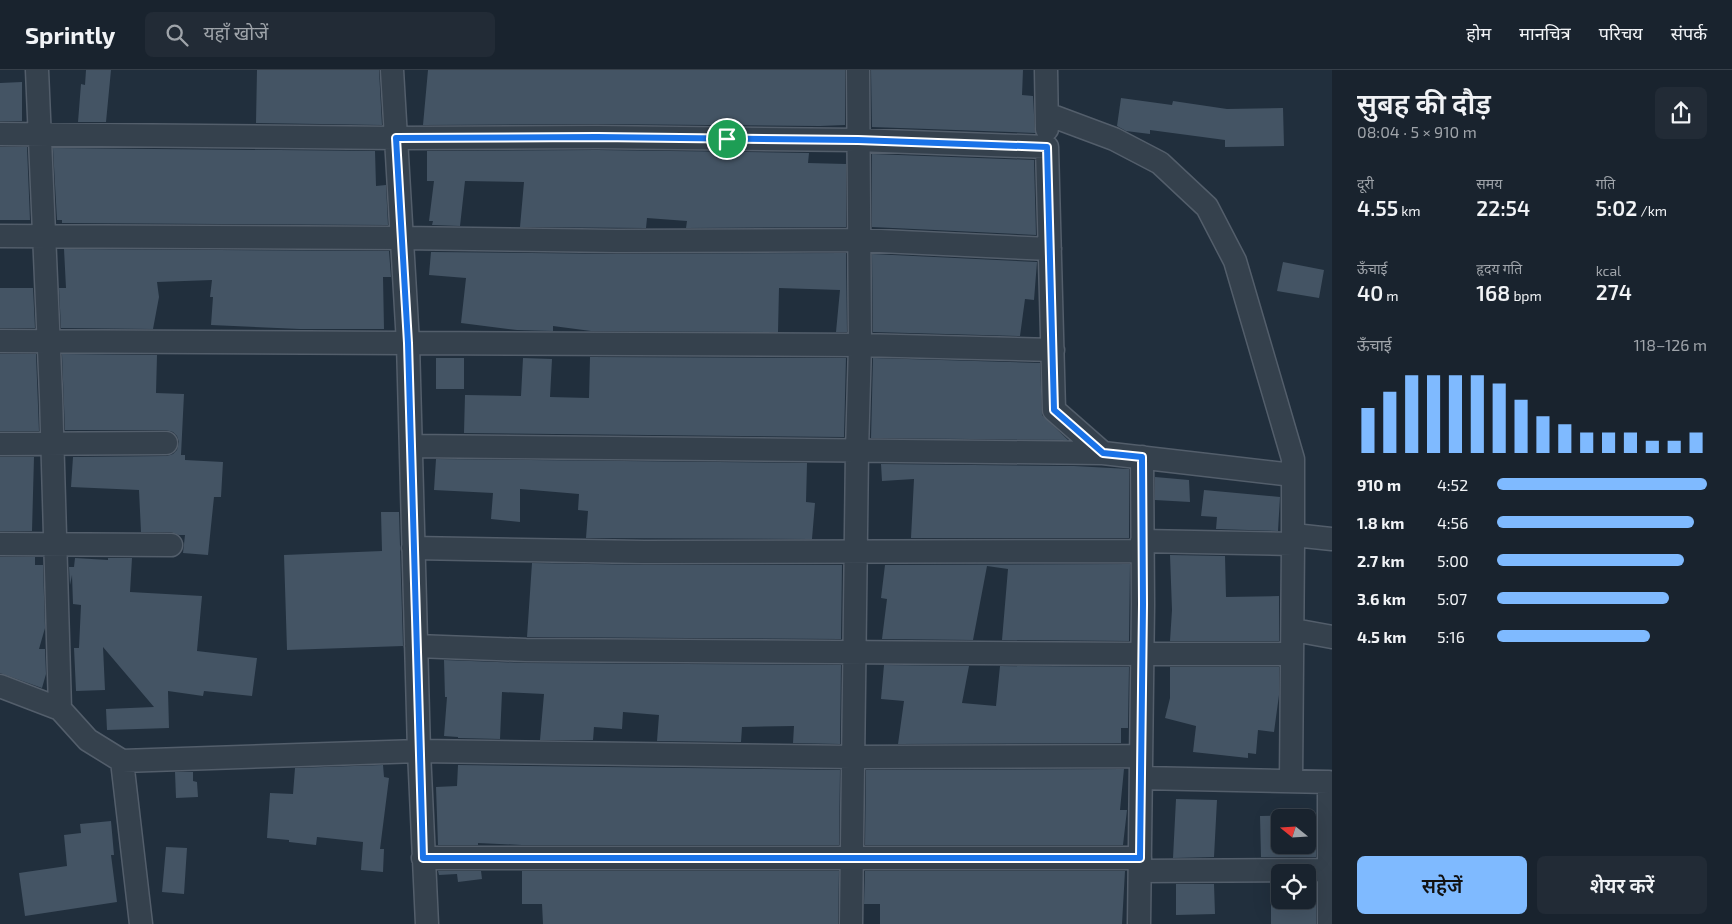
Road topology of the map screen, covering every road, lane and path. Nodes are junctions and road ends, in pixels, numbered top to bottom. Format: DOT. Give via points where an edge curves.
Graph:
graph roads {
  1 [pos="37,70"];
  2 [pos="392,70"];
  3 [pos="858,70"];
  4 [pos="1046,70"];
  5 [pos="1047,114"];
  6 [pos="0,134"];
  7 [pos="40,134"];
  8 [pos="396,138"];
  9 [pos="858,140"];
  10 [pos="1047,147"];
  11 [pos="0,236"];
  12 [pos="44,236"];
  13 [pos="402,238"];
  14 [pos="859,240"];
  15 [pos="1050,249"];
  16 [pos="0,341"];
  17 [pos="48,342"];
  18 [pos="408,343"];
  19 [pos="860,346"];
  20 [pos="1053,350"];
  21 [pos="166,443"];
  22 [pos="0,444"];
  23 [pos="52,445"];
  24 [pos="411,446"];
  25 [pos="857,451"];
  26 [pos="1103,453"];
  27 [pos="1142,457"];
  28 [pos="1293,475"];
  29 [pos="1332,539"];
  30 [pos="1293,540"];
  31 [pos="0,544"];
  32 [pos="54,545"];
  33 [pos="170,545"];
  34 [pos="1142,546"];
  35 [pos="413,548"];
  36 [pos="855,551"];
  37 [pos="1294,630"];
  38 [pos="1332,636"];
  39 [pos="416,646"];
  40 [pos="854,653"];
  41 [pos="1142,654"];
  42 [pos="1292,654"];
  43 [pos="0,686"];
  44 [pos="60,709"];
  45 [pos="419,751"];
  46 [pos="1142,756"];
  47 [pos="852,757"];
  48 [pos="122,762"];
  49 [pos="1141,778"];
  50 [pos="1291,781"];
  51 [pos="1331,782"];
  52 [pos="423,858"];
  53 [pos="852,858"];
  54 [pos="1140,865"];
  55 [pos="1329,870"];
  56 [pos="141,924"];
  57 [pos="427,924"];
  58 [pos="850,924"];
  59 [pos="1138,924"];
  60 [pos="1329,924"];
  1 -- 7 [label="street"];
  2 -- 8 [label="street"];
  3 -- 9 [label="street"];
  4 -- 5 [label="street"];
  5 -- 10 [label="street"];
  5 -- 28 [label="street" via="1114,139 1160,163 1207,207 1235,261 1293,459"];
  6 -- 7 [label="street"];
  7 -- 8 [label="street"];
  7 -- 12 [label="street"];
  8 -- 9 [label="street"];
  8 -- 13 [label="street"];
  9 -- 10 [label="street"];
  9 -- 14 [label="street"];
  10 -- 15 [label="street"];
  11 -- 12 [label="street"];
  12 -- 13 [label="street"];
  12 -- 17 [label="street"];
  13 -- 14 [label="street"];
  13 -- 18 [label="street"];
  14 -- 15 [label="street"];
  14 -- 19 [label="street"];
  15 -- 20 [label="street"];
  16 -- 17 [label="street"];
  17 -- 18 [label="street"];
  17 -- 23 [label="street"];
  18 -- 19 [label="street"];
  18 -- 24 [label="street"];
  19 -- 20 [label="street"];
  19 -- 25 [label="street"];
  20 -- 26 [label="street" via="1054,410"];
  21 -- 23 [label="street"];
  22 -- 23 [label="street"];
  23 -- 32 [label="street"];
  24 -- 25 [label="street"];
  24 -- 35 [label="street"];
  25 -- 26 [label="street"];
  25 -- 36 [label="street"];
  26 -- 27 [label="street"];
  27 -- 28 [label="street"];
  27 -- 34 [label="street"];
  28 -- 30 [label="street"];
  29 -- 30 [label="street"];
  30 -- 34 [label="street"];
  30 -- 37 [label="street"];
  31 -- 32 [label="street"];
  32 -- 33 [label="street"];
  32 -- 44 [label="street"];
  34 -- 36 [label="street"];
  34 -- 41 [label="street"];
  35 -- 36 [label="street"];
  35 -- 39 [label="street"];
  36 -- 40 [label="street"];
  37 -- 38 [label="street"];
  37 -- 42 [label="street"];
  39 -- 40 [label="street"];
  39 -- 45 [label="street"];
  40 -- 41 [label="street"];
  40 -- 47 [label="street"];
  41 -- 42 [label="street"];
  41 -- 46 [label="street"];
  42 -- 50 [label="street"];
  43 -- 44 [label="street"];
  44 -- 48 [label="street" via="88,740"];
  45 -- 47 [label="street"];
  45 -- 48 [label="street"];
  45 -- 52 [label="street"];
  46 -- 47 [label="street"];
  46 -- 49 [label="street"];
  47 -- 53 [label="street"];
  48 -- 56 [label="street"];
  49 -- 50 [label="street"];
  49 -- 54 [label="street"];
  50 -- 51 [label="street"];
  51 -- 55 [label="street"];
  52 -- 53 [label="street"];
  52 -- 57 [label="street"];
  53 -- 54 [label="street"];
  53 -- 58 [label="street"];
  54 -- 55 [label="street"];
  54 -- 59 [label="street"];
  55 -- 60 [label="street"];
}
